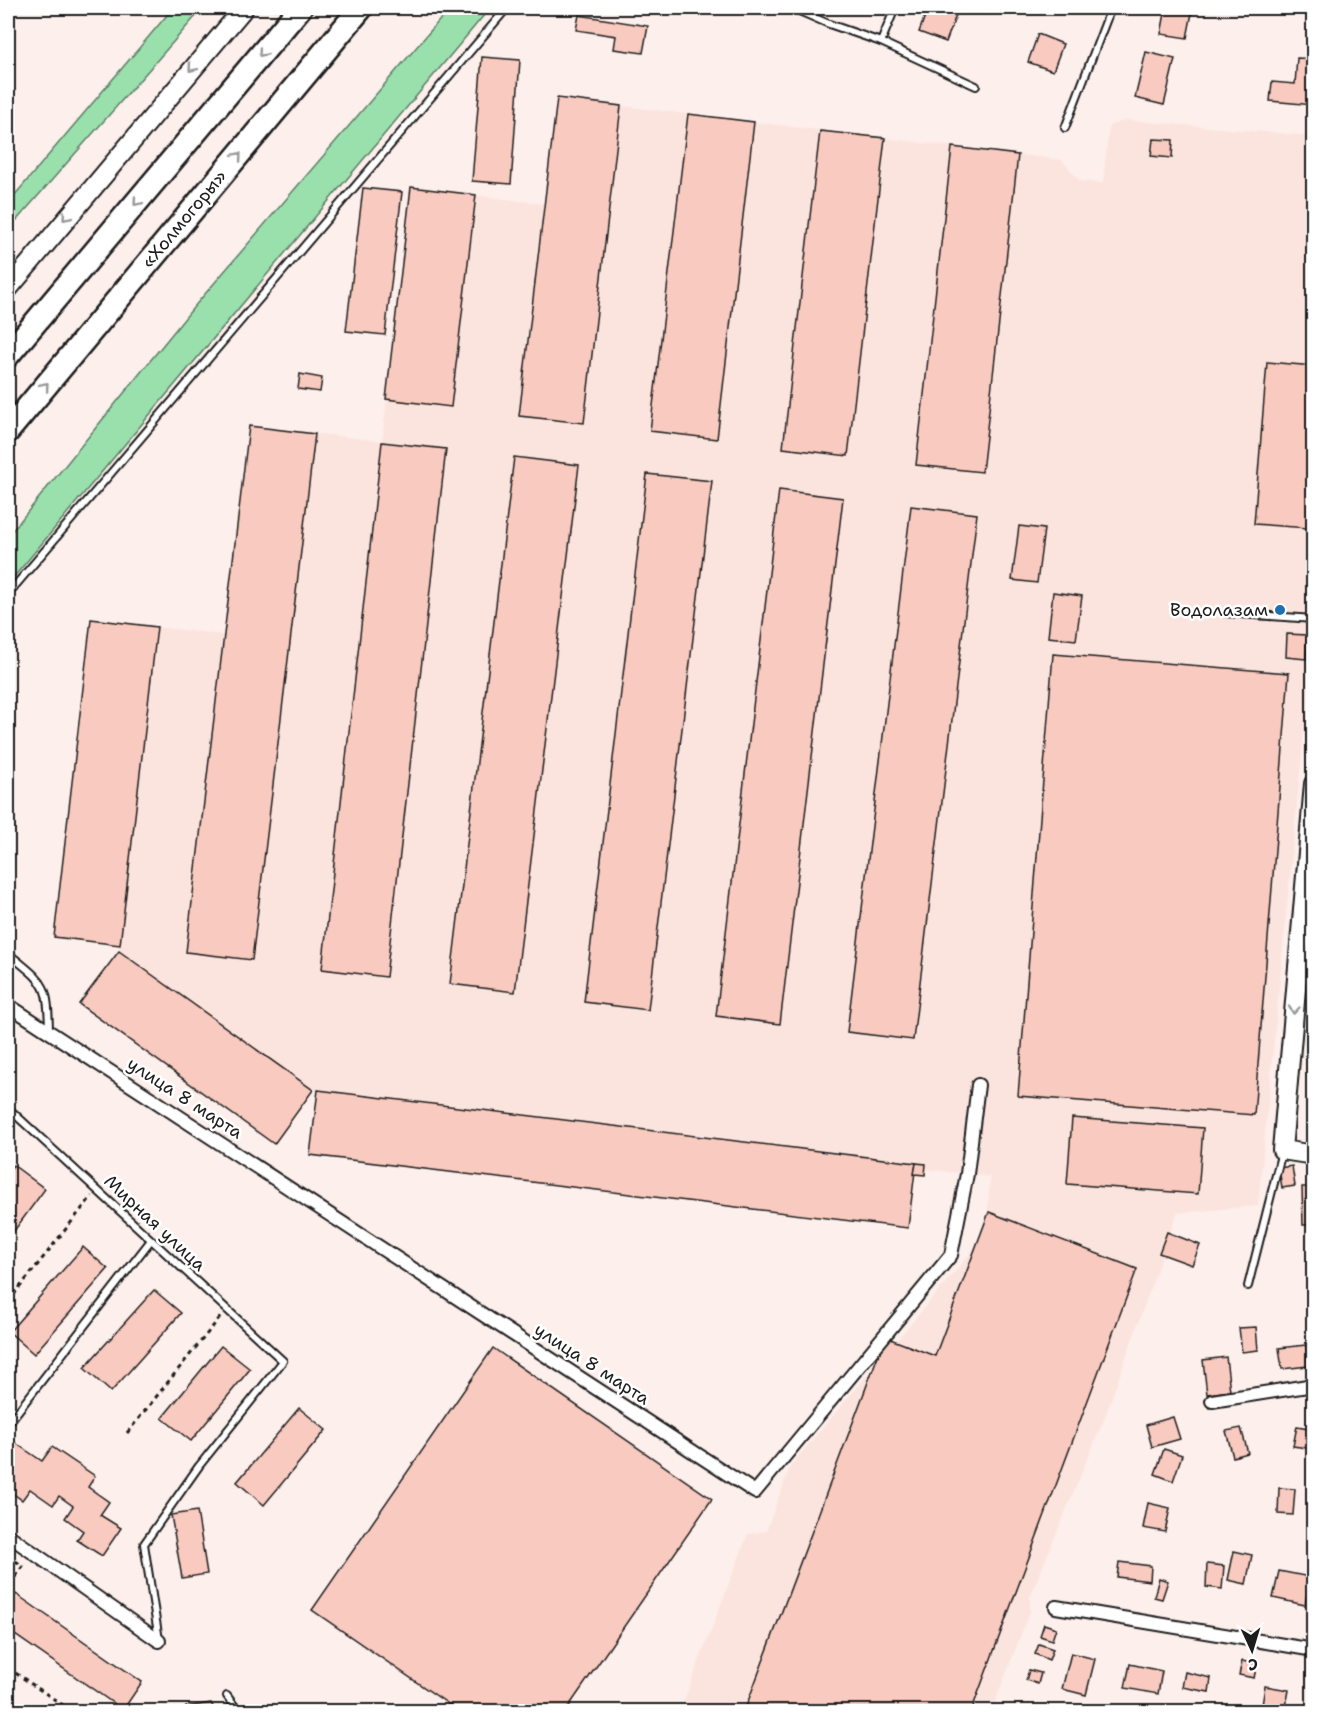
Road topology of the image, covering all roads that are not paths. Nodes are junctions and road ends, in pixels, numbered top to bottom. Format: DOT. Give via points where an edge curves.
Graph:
graph roads {
  1 [pos="244,8"];
  2 [pos="300,8"];
  3 [pos="362,8"];
  4 [pos="507,8"];
  5 [pos="792,8"];
  6 [pos="895,8"];
  7 [pos="1111,8"];
  8 [pos="881,42"];
  9 [pos="976,86"];
  10 [pos="1065,128"];
  11 [pos="8,289"];
  12 [pos="8,355"];
  13 [pos="8,430"];
  14 [pos="8,594"];
  15 [pos="1226,613"];
  16 [pos="1314,619"];
  17 [pos="1314,784"];
  18 [pos="8,953"];
  19 [pos="8,1005"];
  20 [pos="49,1032"];
  21 [pos="978,1086"];
  22 [pos="8,1108"];
  23 [pos="14,1114"];
  24 [pos="8,1123"];
  25 [pos="1282,1150"];
  26 [pos="1314,1155"];
  27 [pos="151,1240"];
  28 [pos="1248,1286"];
  29 [pos="1314,1385"];
  30 [pos="1212,1401"];
  31 [pos="8,1424"];
  32 [pos="8,1535"];
  33 [pos="1056,1607"];
  34 [pos="159,1641"];
  35 [pos="1314,1650"];
  36 [pos="227,1696"];
  37 [pos="239,1712"];
  1 -- 11 [label="street, one-way"];
  2 -- 12 [label="highway, one-way"];
  13 -- 3 [label="highway, «Холмогоры», one-way"];
  4 -- 14 [label="lane"];
  5 -- 8 [label="lane"];
  6 -- 8 [label="lane"];
  7 -- 10 [label="lane"];
  8 -- 9 [label="lane"];
  15 -- 16 [label="lane"];
  17 -- 25 [label="street, one-way"];
  18 -- 20 [label="lane" via="43,983"];
  19 -- 20 [label="street, улица 8 марта"];
  20 -- 21 [label="street, улица 8 марта" via="755,1492 951,1255 967,1174"];
  22 -- 23 [label="lane, Мирная улица"];
  23 -- 24 [label="lane"];
  23 -- 27 [label="lane, Мирная улица"];
  25 -- 26 [label="street"];
  25 -- 28 [label="lane"];
  27 -- 31 [label="lane"];
  27 -- 34 [label="lane, Мирная улица" via="283,1361 199,1466 144,1545"];
  29 -- 30 [label="street"];
  32 -- 34 [label="street"];
  33 -- 35 [label="street"];
  36 -- 37 [label="lane"];
}
